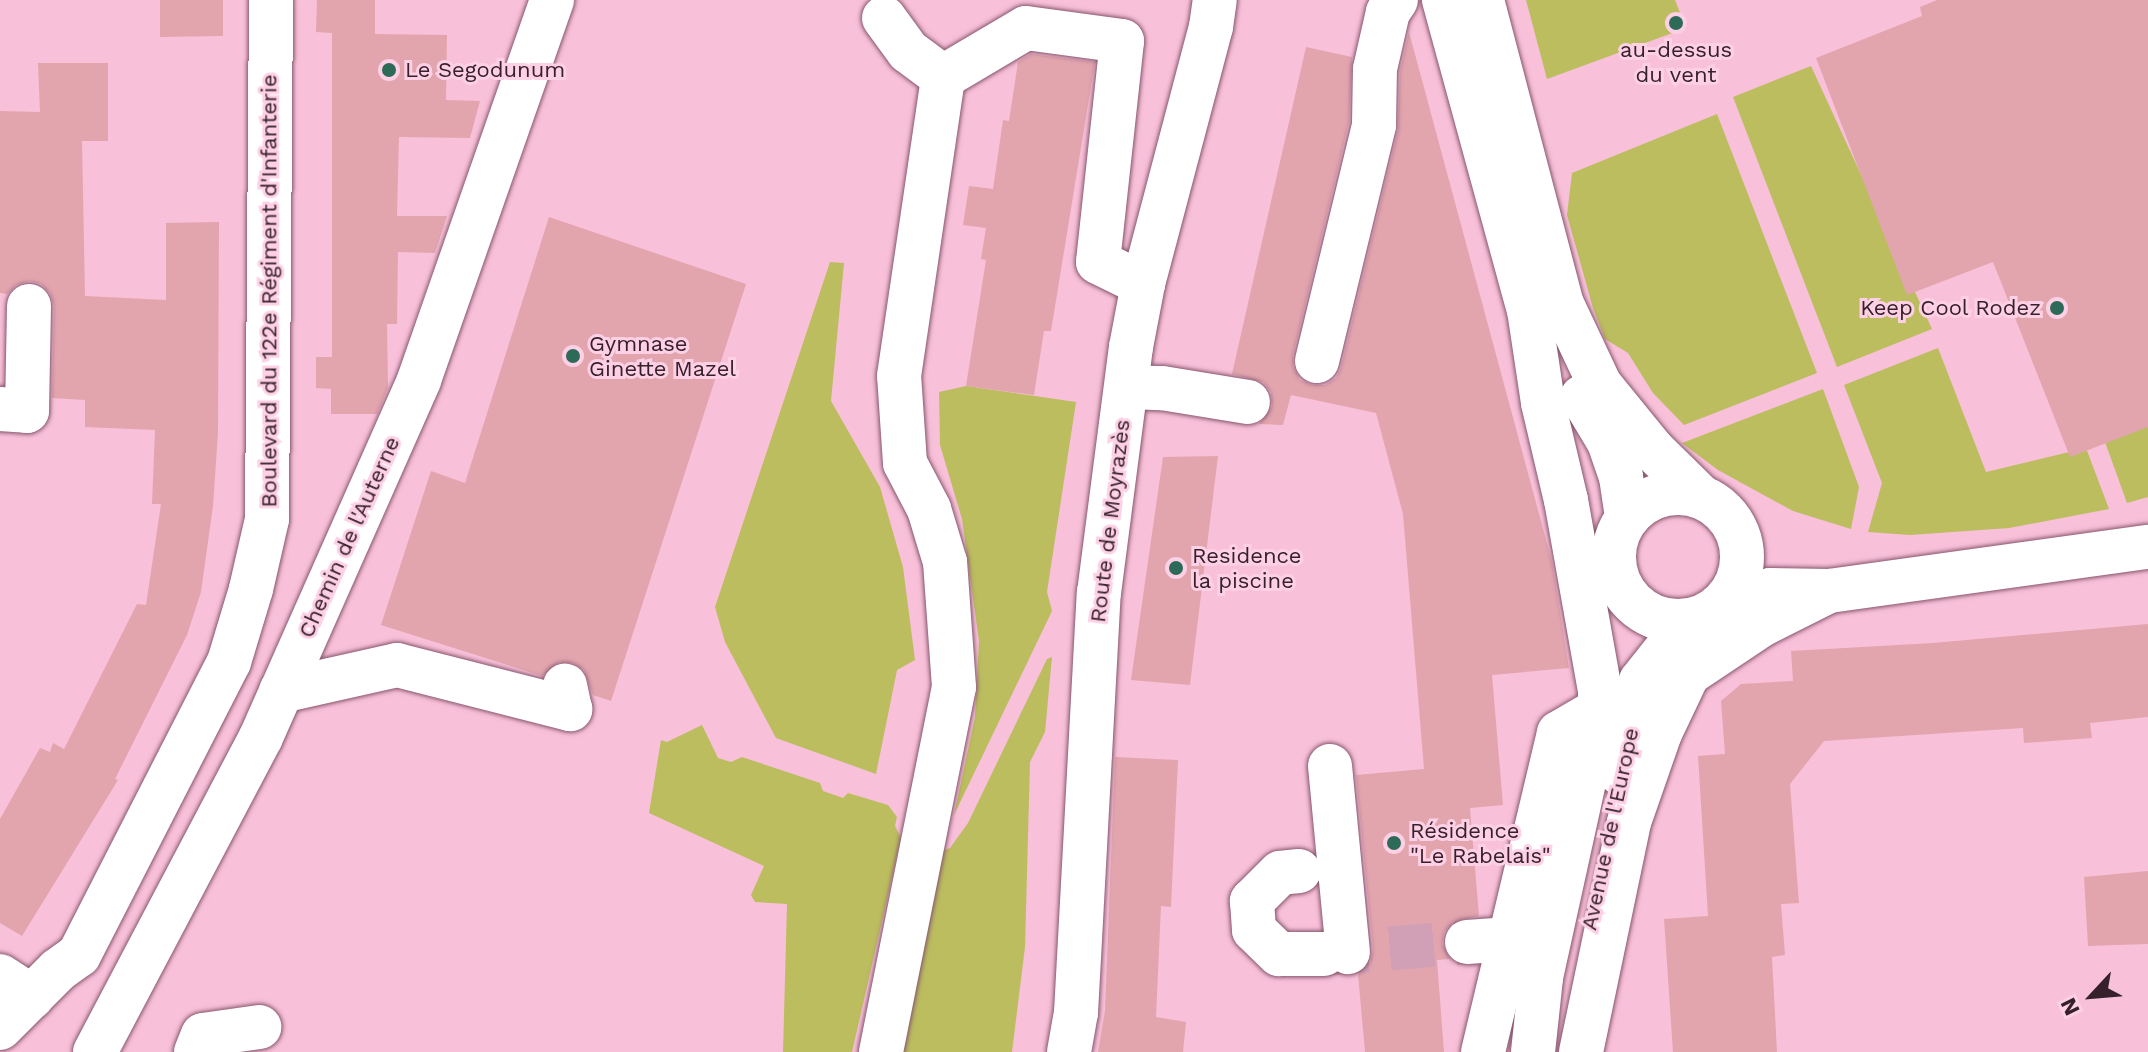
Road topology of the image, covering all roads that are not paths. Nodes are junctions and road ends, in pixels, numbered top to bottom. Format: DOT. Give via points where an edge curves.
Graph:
graph roads {
  1 [pos="271,0"];
  2 [pos="552,0"];
  3 [pos="1215,0"];
  4 [pos="1396,0"];
  5 [pos="1444,0"];
  6 [pos="1482,0"];
  7 [pos="884,18"];
  8 [pos="943,77"];
  9 [pos="1143,284"];
  10 [pos="29,306"];
  11 [pos="1529,310"];
  12 [pos="1317,361"];
  13 [pos="1128,387"];
  14 [pos="1248,402"];
  15 [pos="0,409"];
  16 [pos="1701,497"];
  17 [pos="1627,517"];
  18 [pos="2148,547"];
  19 [pos="1620,586"];
  20 [pos="1829,591"];
  21 [pos="1703,615"];
  22 [pos="281,691"];
  23 [pos="568,698"];
  24 [pos="1600,700"];
  25 [pos="1330,766"];
  26 [pos="1299,871"];
  27 [pos="1467,942"];
  28 [pos="1533,968"];
  29 [pos="30,981"];
  30 [pos="259,1027"];
  31 [pos="0,1028"];
  32 [pos="95,1052"];
  33 [pos="196,1052"];
  34 [pos="881,1052"];
  35 [pos="1069,1052"];
  36 [pos="1483,1052"];
  37 [pos="1533,1052"];
  38 [pos="1571,1052"];
  39 [pos="1581,1052"];
  1 -- 29 [label="main road, Boulevard du 122e Régiment d'Infanterie" via="267,519 229,662 93,928 79,955"];
  2 -- 22 [label="main road, Chemin de l'Auterne" via="419,380"];
  3 -- 9 [label="main road, Route de Moyrazès"];
  4 -- 12 [label="main road" via="1388,12 1375,69 1374,125"];
  5 -- 11 [label="main road"];
  6 -- 16 [label="main road" via="1561,302 1600,385 1653,450"];
  7 -- 8 [label="main road" via="908,51"];
  8 -- 9 [label="main road" via="1026,28 1122,41 1098,262"];
  8 -- 34 [label="main road" via="899,376 905,463 929,509 945,562 954,687"];
  9 -- 13 [label="main road, Route de Moyrazès"];
  10 -- 15 [label="main road" via="27,411"];
  11 -- 17 [label="main road" via="1609,442"];
  11 -- 24 [label="main road"];
  13 -- 14 [label="main road"];
  13 -- 35 [label="main road, Route de Moyrazès" via="1099,593 1076,1013"];
  16 -- 17 [label="main road" via="1682,492 1661,495"];
  16 -- 21 [label="main road" via="1731,521 1743,557 1731,594"];
  17 -- 19 [label="main road" via="1614,551"];
  18 -- 20 [label="main road"];
  19 -- 21 [label="main road" via="1632,603 1667,622"];
  19 -- 24 [label="main road, Avenue de l'Europe" via="1608,678"];
  20 -- 21 [label="main road" via="1770,590"];
  20 -- 39 [label="main road" via="1763,624 1688,674 1660,733 1629,822"];
  21 -- 28 [label="main road, Avenue de l'Europe" via="1641,681"];
  22 -- 23 [label="main road" via="435,659"];
  22 -- 32 [label="main road, Chemin de l'Auterne"];
  24 -- 28 [label="main road, Avenue de l'Europe"];
  25 -- 26 [label="main road" via="1336,953 1279,954 1254,930 1252,901 1280,873"];
  27 -- 28 [label="main road"];
  28 -- 36 [label="main road, Avenue de l'Europe"];
  28 -- 37 [label="main road, Avenue de l'Europe"];
  28 -- 38 [label="main road, Avenue de l'Europe"];
  29 -- 31 [label="main road, Boulevard du 122e Régiment d'Infanterie"];
  30 -- 33 [label="main road" via="203,1035"];
}
